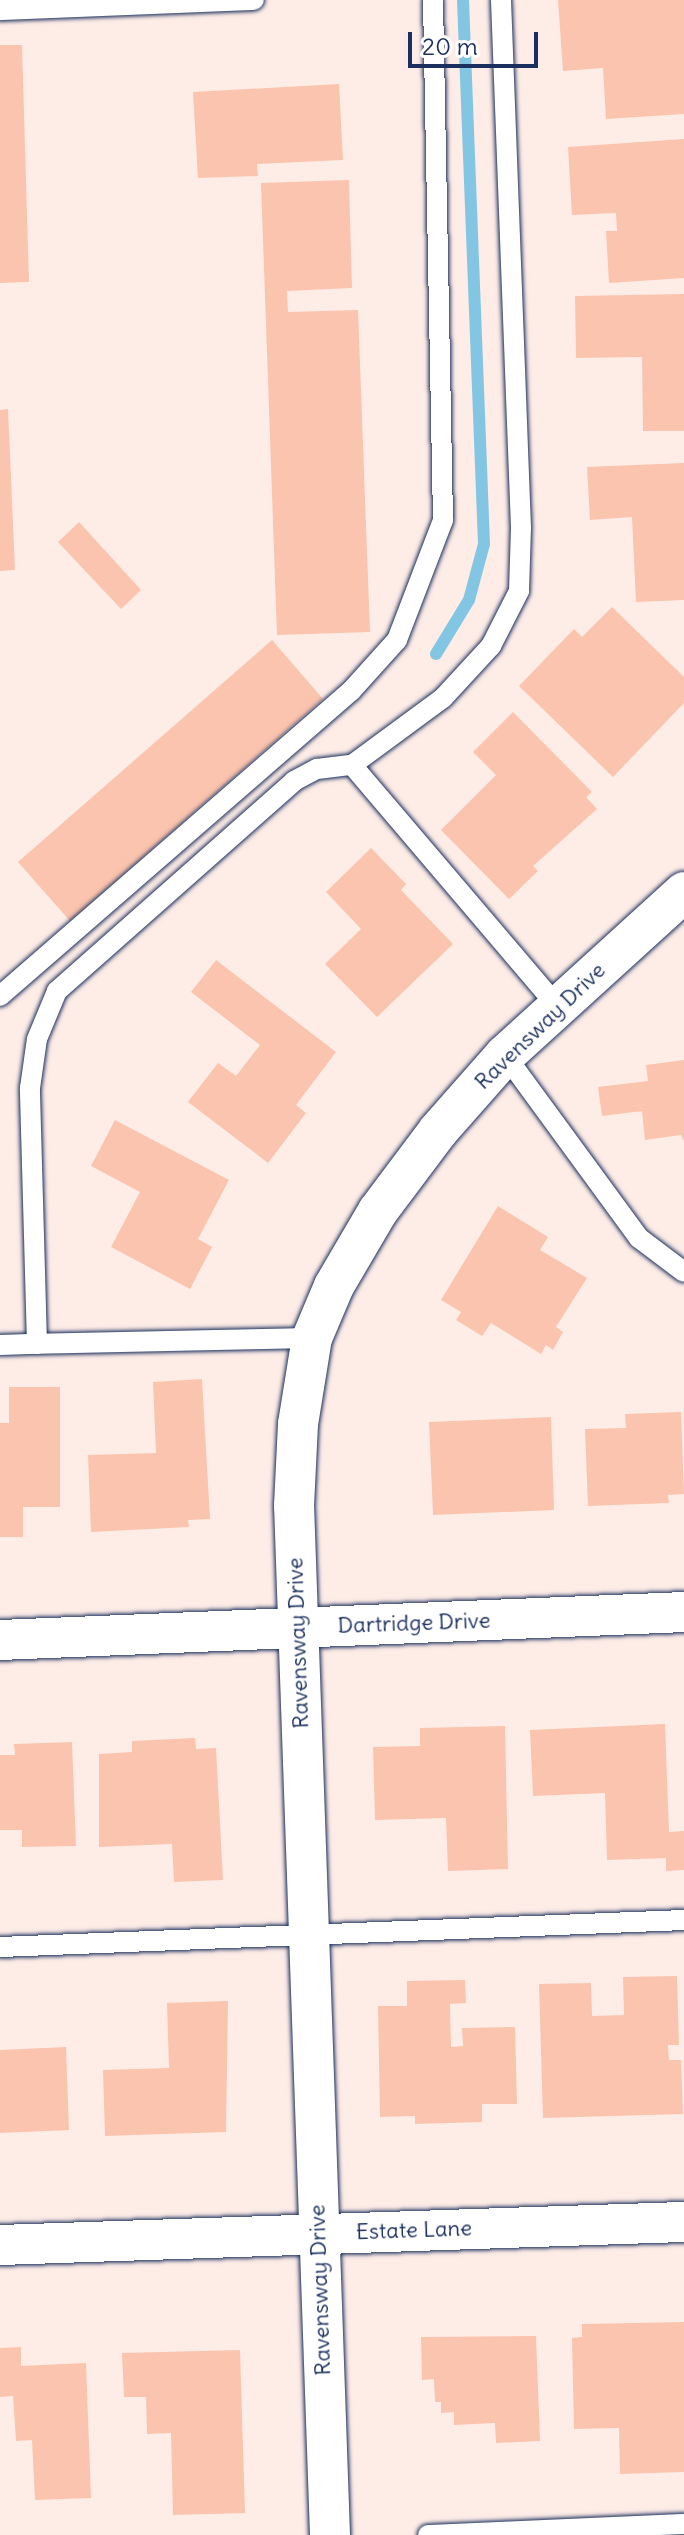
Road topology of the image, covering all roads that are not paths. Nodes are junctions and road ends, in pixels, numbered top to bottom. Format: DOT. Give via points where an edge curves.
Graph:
graph roads {
  1 [pos="254,0"];
  2 [pos="433,0"];
  3 [pos="501,0"];
  4 [pos="0,10"];
  5 [pos="352,765"];
  6 [pos="684,892"];
  7 [pos="0,996"];
  8 [pos="557,1006"];
  9 [pos="505,1055"];
  10 [pos="684,1272"];
  11 [pos="312,1338"];
  12 [pos="37,1344"];
  13 [pos="0,1345"];
  14 [pos="684,1612"];
  15 [pos="297,1627"];
  16 [pos="0,1640"];
  17 [pos="684,1920"];
  18 [pos="308,1936"];
  19 [pos="0,1947"];
  20 [pos="684,2222"];
  21 [pos="317,2233"];
  22 [pos="0,2245"];
  23 [pos="684,2524"];
  24 [pos="330,2535"];
  25 [pos="428,2535"];
  1 -- 4 [label="lane"];
  2 -- 7 [label="lane" via="443,520 397,640 351,691"];
  3 -- 5 [label="lane" via="519,591 491,646 443,698"];
  5 -- 8 [label="lane"];
  5 -- 12 [label="lane" via="317,769 294,781 57,991 37,1039 30,1088"];
  6 -- 8 [label="street, Ravensway Drive"];
  8 -- 9 [label="street, Ravensway Drive"];
  9 -- 10 [label="lane" via="639,1238"];
  9 -- 11 [label="street, Ravensway Drive" via="378,1211 334,1286"];
  11 -- 12 [label="lane"];
  11 -- 15 [label="street, Ravensway Drive" via="298,1424"];
  12 -- 13 [label="lane"];
  14 -- 15 [label="street, Dartridge Drive"];
  15 -- 16 [label="street, Dartridge Drive"];
  15 -- 18 [label="street, Ravensway Drive"];
  17 -- 18 [label="lane"];
  18 -- 19 [label="lane"];
  18 -- 21 [label="street, Ravensway Drive"];
  20 -- 21 [label="street, Estate Lane"];
  21 -- 22 [label="street, Estate Lane"];
  21 -- 24 [label="street, Ravensway Drive"];
  23 -- 25 [label="lane"];
}
